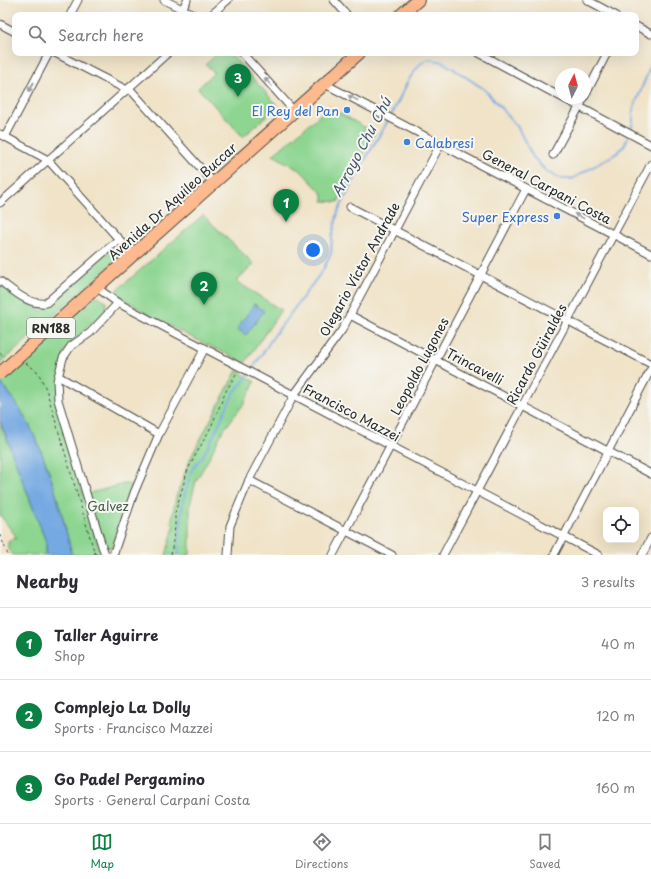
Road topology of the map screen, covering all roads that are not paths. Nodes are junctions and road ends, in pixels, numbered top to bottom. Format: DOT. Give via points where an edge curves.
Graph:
graph roads {
  1 [pos="78,0"];
  2 [pos="164,0"];
  3 [pos="187,0"];
  4 [pos="228,0"];
  5 [pos="334,0"];
  6 [pos="418,0"];
  7 [pos="587,0"];
  8 [pos="182,10"];
  9 [pos="72,12"];
  10 [pos="187,12"];
  11 [pos="214,12"];
  12 [pos="344,12"];
  13 [pos="408,12"];
  14 [pos="609,12"];
  15 [pos="0,24"];
  16 [pos="639,28"];
  17 [pos="12,30"];
  18 [pos="651,34"];
  19 [pos="47,56"];
  20 [pos="61,56"];
  21 [pos="165,56"];
  22 [pos="245,56"];
  23 [pos="356,56"];
  24 [pos="485,56"];
  25 [pos="606,56"];
  26 [pos="324,84"];
  27 [pos="591,85"];
  28 [pos="128,89"];
  29 [pos="555,93"];
  30 [pos="575,104"];
  31 [pos="582,104"];
  32 [pos="580,107"];
  33 [pos="294,112"];
  34 [pos="2,135"];
  35 [pos="441,143"];
  36 [pos="651,145"];
  37 [pos="553,155"];
  38 [pos="48,160"];
  39 [pos="651,164"];
  40 [pos="213,182"];
  41 [pos="526,189"];
  42 [pos="0,203"];
  43 [pos="350,207"];
  44 [pos="395,230"];
  45 [pos="613,234"];
  46 [pos="119,239"];
  47 [pos="651,254"];
  48 [pos="133,255"];
  49 [pos="481,276"];
  50 [pos="0,281"];
  51 [pos="96,287"];
  52 [pos="118,302"];
  53 [pos="350,316"];
  54 [pos="567,320"];
  55 [pos="205,348"];
  56 [pos="437,360"];
  57 [pos="651,364"];
  58 [pos="651,369"];
  59 [pos="2,371"];
  60 [pos="58,376"];
  61 [pos="294,395"];
  62 [pos="523,405"];
  63 [pos="159,434"];
  64 [pos="391,445"];
  65 [pos="608,451"];
  66 [pos="651,474"];
  67 [pos="249,480"];
  68 [pos="477,491"];
  69 [pos="346,531"];
  70 [pos="564,536"];
  71 [pos="651,538"];
  72 [pos="106,555"];
  73 [pos="114,555"];
  74 [pos="228,555"];
  75 [pos="333,555"];
  76 [pos="392,555"];
  77 [pos="443,555"];
  78 [pos="554,555"];
  79 [pos="599,555"];
  80 [pos="642,555"];
  1 -- 9 [label="street"];
  2 -- 8 [label="street"];
  3 -- 8 [label="street"];
  4 -- 11 [label="street"];
  5 -- 12 [label="street"];
  6 -- 13 [label="highway"];
  7 -- 14 [label="street"];
  8 -- 10 [label="street"];
  15 -- 17 [label="street"];
  16 -- 18 [label="street"];
  19 -- 34 [label="street, one-way"];
  20 -- 28 [label="street"];
  21 -- 28 [label="street"];
  33 -- 22 [label="street, one-way"];
  23 -- 26 [label="highway, Avenida Dr Aquileo Buccar / RN188"];
  24 -- 29 [label="street"];
  25 -- 27 [label="street"];
  26 -- 33 [label="highway, Avenida Dr Aquileo Buccar / RN188"];
  35 -- 26 [label="street, General Carpani Costa, one-way"];
  28 -- 38 [label="street"];
  28 -- 40 [label="street"];
  30 -- 32 [label="street"];
  31 -- 32 [label="street"];
  32 -- 36 [label="street"];
  32 -- 37 [label="street"];
  33 -- 40 [label="highway, Avenida Dr Aquileo Buccar / RN188"];
  34 -- 38 [label="street"];
  35 -- 41 [label="street, General Carpani Costa"];
  35 -- 44 [label="street, Olegario Víctor Andrade"];
  38 -- 42 [label="street"];
  38 -- 46 [label="street"];
  39 -- 45 [label="street, Ricardo Güiraldes"];
  40 -- 48 [label="highway, Avenida Dr Aquileo Buccar / RN188"];
  45 -- 41 [label="street, General Carpani Costa, one-way"];
  41 -- 49 [label="street, Leopoldo Lugones"];
  43 -- 44 [label="street"];
  44 -- 49 [label="street"];
  44 -- 53 [label="street, Olegario Víctor Andrade"];
  45 -- 47 [label="street, General Carpani Costa"];
  45 -- 54 [label="street, Ricardo Güiraldes"];
  46 -- 48 [label="street"];
  46 -- 50 [label="street" via="46,303 37,304 25,299"];
  48 -- 51 [label="highway, Avenida Dr Aquileo Buccar / RN188"];
  49 -- 54 [label="street"];
  49 -- 56 [label="street, Leopoldo Lugones"];
  51 -- 52 [label="street, Francisco Mazzei"];
  51 -- 59 [label="highway, Avenida Dr Aquileo Buccar / RN188"];
  52 -- 55 [label="street, Francisco Mazzei"];
  52 -- 60 [label="street" via="90,333 71,346 63,358"];
  53 -- 56 [label="street, Trincavelli"];
  53 -- 61 [label="street, Olegario Víctor Andrade"];
  54 -- 57 [label="street"];
  54 -- 62 [label="street, Ricardo Güiraldes"];
  55 -- 61 [label="street, Francisco Mazzei"];
  55 -- 63 [label="street"];
  56 -- 62 [label="street, Trincavelli"];
  56 -- 64 [label="street, Leopoldo Lugones"];
  58 -- 65 [label="street"];
  60 -- 63 [label="street"];
  60 -- 72 [label="street" via="58,400"];
  61 -- 64 [label="street, Francisco Mazzei"];
  61 -- 67 [label="street, Olegario Víctor Andrade"];
  62 -- 65 [label="street, Trincavelli"];
  62 -- 68 [label="street, Ricardo Güiraldes"];
  63 -- 73 [label="street" via="134,493"];
  64 -- 68 [label="street, Francisco Mazzei"];
  64 -- 69 [label="street, Leopoldo Lugones"];
  65 -- 66 [label="street, Trincavelli"];
  65 -- 70 [label="street"];
  67 -- 69 [label="street"];
  67 -- 74 [label="street, Olegario Víctor Andrade" via="232,520"];
  68 -- 70 [label="street, Francisco Mazzei"];
  68 -- 77 [label="street, Ricardo Güiraldes"];
  69 -- 75 [label="street, Leopoldo Lugones"];
  69 -- 76 [label="street"];
  70 -- 78 [label="street"];
  70 -- 79 [label="street, Francisco Mazzei"];
  71 -- 80 [label="street"];
}
